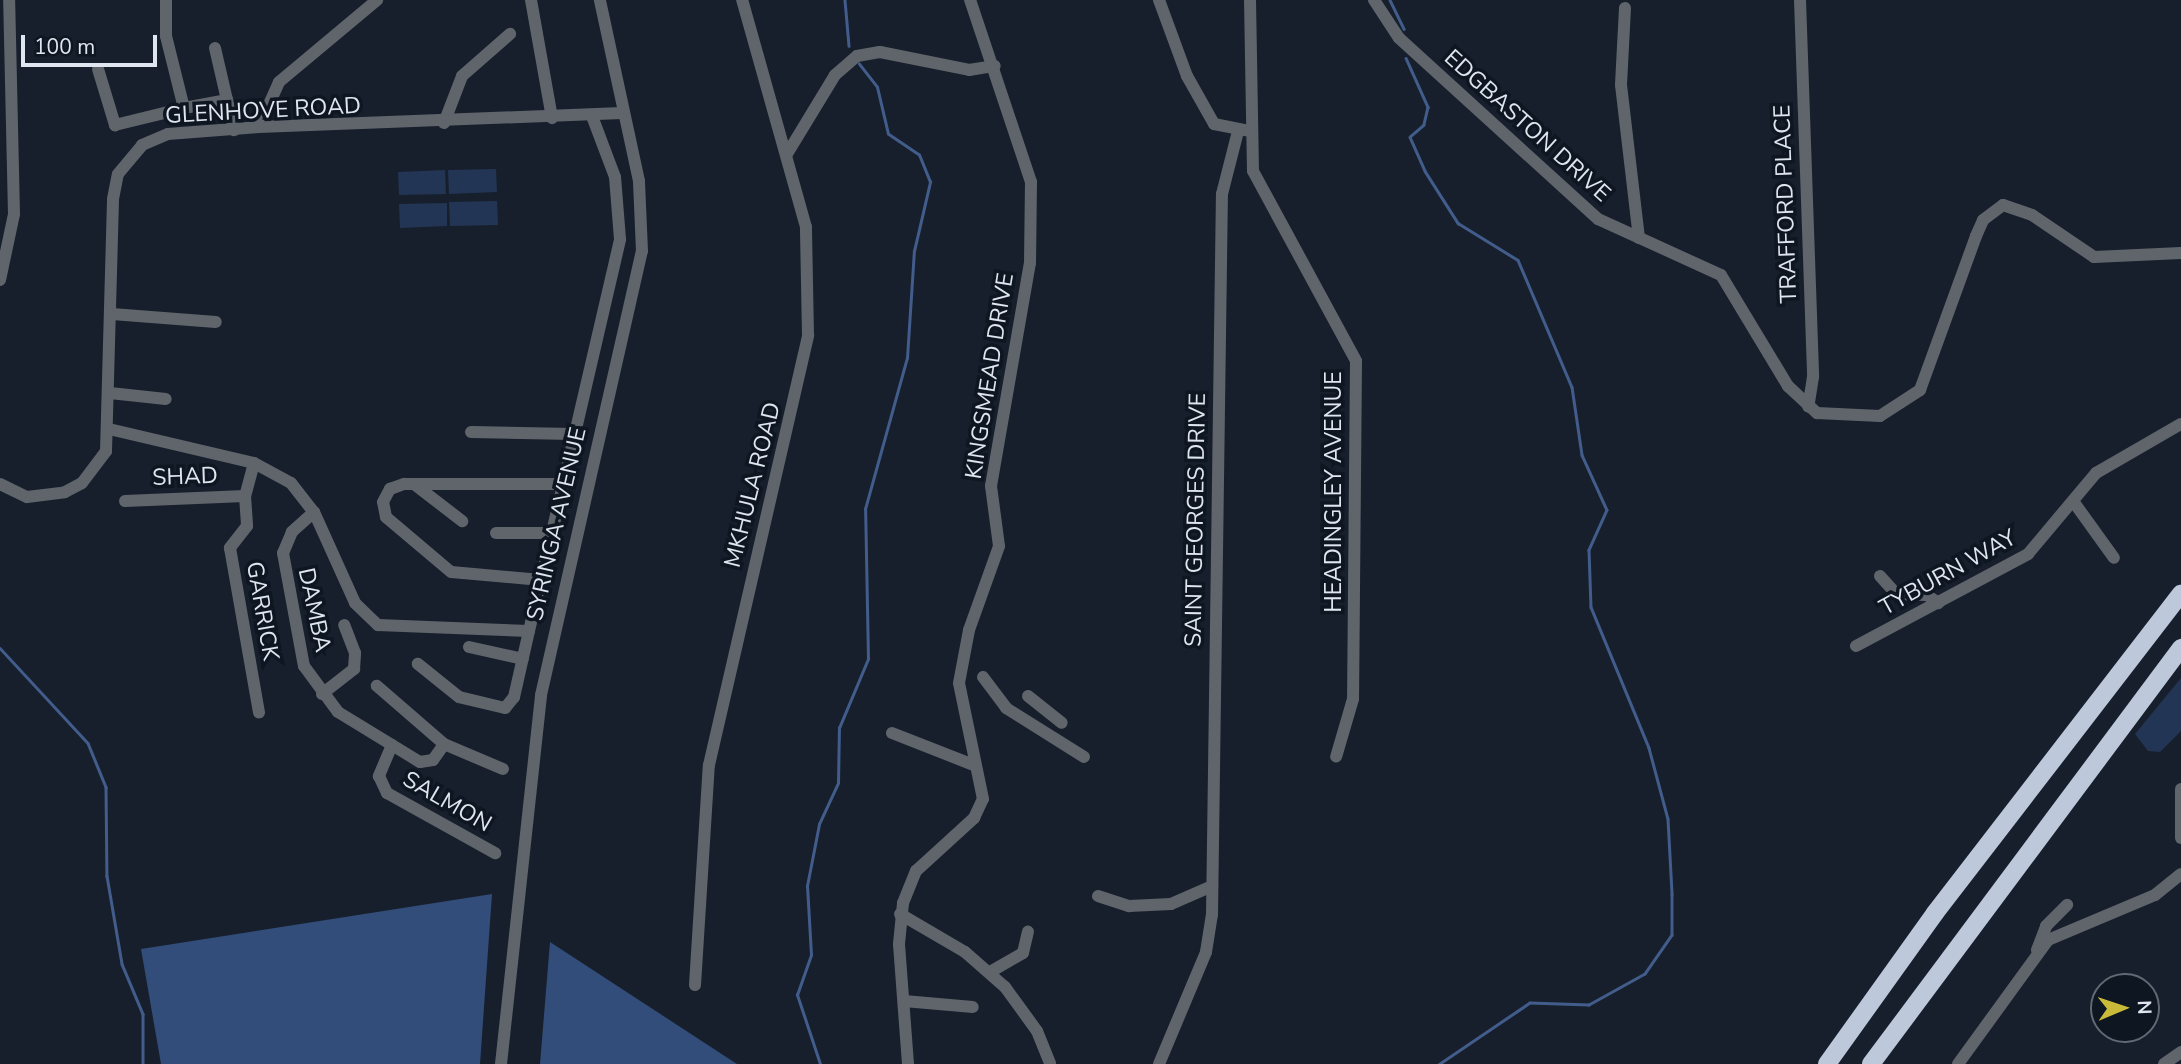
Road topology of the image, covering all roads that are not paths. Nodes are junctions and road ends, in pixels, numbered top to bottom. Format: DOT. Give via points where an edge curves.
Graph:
graph roads {
  1 [pos="9,0"];
  2 [pos="166,0"];
  3 [pos="377,0"];
  4 [pos="531,0"];
  5 [pos="600,0"];
  6 [pos="742,0"];
  7 [pos="970,0"];
  8 [pos="1159,0"];
  9 [pos="1250,0"];
  10 [pos="1374,0"];
  11 [pos="1800,0"];
  12 [pos="1625,8"];
  13 [pos="510,34"];
  14 [pos="215,48"];
  15 [pos="995,66"];
  16 [pos="98,69"];
  17 [pos="227,100"];
  18 [pos="184,108"];
  19 [pos="622,113"];
  20 [pos="592,116"];
  21 [pos="552,118"];
  22 [pos="444,123"];
  23 [pos="259,127"];
  24 [pos="234,130"];
  25 [pos="1244,130"];
  26 [pos="788,154"];
  27 [pos="1639,238"];
  28 [pos="2181,253"];
  29 [pos="0,279"];
  30 [pos="112,314"];
  31 [pos="216,321"];
  32 [pos="110,393"];
  33 [pos="166,398"];
  34 [pos="1808,407"];
  35 [pos="2181,424"];
  36 [pos="109,429"];
  37 [pos="471,432"];
  38 [pos="573,434"];
  39 [pos="254,463"];
  40 [pos="0,484"];
  41 [pos="414,484"];
  42 [pos="562,484"];
  43 [pos="245,496"];
  44 [pos="125,500"];
  45 [pos="2073,500"];
  46 [pos="314,512"];
  47 [pos="462,521"];
  48 [pos="496,533"];
  49 [pos="552,533"];
  50 [pos="2114,558"];
  51 [pos="1880,576"];
  52 [pos="541,580"];
  53 [pos="2181,594"];
  54 [pos="1938,603"];
  55 [pos="344,625"];
  56 [pos="528,631"];
  57 [pos="1856,646"];
  58 [pos="469,647"];
  59 [pos="2181,648"];
  60 [pos="523,659"];
  61 [pos="418,664"];
  62 [pos="983,677"];
  63 [pos="377,686"];
  64 [pos="322,694"];
  65 [pos="1028,696"];
  66 [pos="259,712"];
  67 [pos="1062,723"];
  68 [pos="892,733"];
  69 [pos="444,744"];
  70 [pos="393,745"];
  71 [pos="1084,757"];
  72 [pos="1336,757"];
  73 [pos="976,766"];
  74 [pos="503,769"];
  75 [pos="2181,789"];
  76 [pos="2181,838"];
  77 [pos="495,853"];
  78 [pos="2181,874"];
  79 [pos="1212,886"];
  80 [pos="907,891"];
  81 [pos="1098,896"];
  82 [pos="2067,905"];
  83 [pos="900,914"];
  84 [pos="924,928"];
  85 [pos="1028,932"];
  86 [pos="899,944"];
  87 [pos="2036,952"];
  88 [pos="990,972"];
  89 [pos="695,985"];
  90 [pos="904,1001"];
  91 [pos="973,1007"];
  92 [pos="2181,1052"];
  93 [pos="501,1064"];
  94 [pos="908,1064"];
  95 [pos="1050,1064"];
  96 [pos="1159,1064"];
  97 [pos="1827,1064"];
  98 [pos="1871,1064"];
  99 [pos="1958,1064"];
  100 [pos="2164,1064"];
  1 -- 29 [label="street" via="14,214"];
  2 -- 18 [label="street" via="166,36"];
  3 -- 23 [label="street" via="279,82"];
  4 -- 21 [label="street"];
  5 -- 19 [label="street, SYRINGA AVENUE"];
  6 -- 26 [label="street, MKHULA ROAD"];
  7 -- 15 [label="street, KINGSMEAD DRIVE"];
  8 -- 25 [label="street" via="1209,115 1219,128"];
  9 -- 25 [label="street, HEADINGLEY AVENUE"];
  10 -- 27 [label="street, EDGBASTON DRIVE" via="1399,38 1579,203"];
  11 -- 34 [label="street, TRAFFORD PLACE" via="1812,377"];
  12 -- 27 [label="street" via="1621,85"];
  13 -- 22 [label="street" via="462,76"];
  14 -- 17 [label="street"];
  15 -- 26 [label="street" via="969,70 880,52 857,56 835,75"];
  15 -- 73 [label="street, KINGSMEAD DRIVE" via="1031,182 1032,217 1024,315 991,486 999,546 969,630 959,683"];
  16 -- 18 [label="street" via="115,125"];
  17 -- 18 [label="street"];
  17 -- 24 [label="street"];
  19 -- 20 [label="street, GLENHOVE ROAD"];
  19 -- 93 [label="street, SYRINGA AVENUE" via="643,202 642,251 543,684"];
  20 -- 21 [label="street, GLENHOVE ROAD"];
  20 -- 38 [label="street" via="615,177 620,239"];
  21 -- 22 [label="street, GLENHOVE ROAD"];
  22 -- 23 [label="street, GLENHOVE ROAD"];
  23 -- 24 [label="street, GLENHOVE ROAD"];
  24 -- 30 [label="street, GLENHOVE ROAD" via="155,138 124,165 113,199"];
  25 -- 72 [label="street, HEADINGLEY AVENUE" via="1266,204 1346,333 1356,361 1353,699"];
  25 -- 79 [label="street, SAINT GEORGES DRIVE" via="1222,194"];
  26 -- 89 [label="street, MKHULA ROAD" via="806,227 805,360 709,765"];
  27 -- 34 [label="street, EDGBASTON DRIVE" via="1721,275"];
  28 -- 34 [label="street" via="2094,257 2032,215 2003,205 1983,220 1920,390 1880,416 1840,417"];
  30 -- 31 [label="street"];
  30 -- 32 [label="street, GLENHOVE ROAD"];
  32 -- 33 [label="street"];
  32 -- 36 [label="street, GLENHOVE ROAD"];
  35 -- 45 [label="street, TYBURN WAY" via="2115,459"];
  36 -- 39 [label="street"];
  36 -- 40 [label="street, GLENHOVE ROAD" via="97,468 65,492 27,497"];
  37 -- 38 [label="street"];
  38 -- 42 [label="street"];
  39 -- 43 [label="street, GARRICK"];
  39 -- 46 [label="street" via="291,483"];
  41 -- 42 [label="street"];
  41 -- 47 [label="street"];
  41 -- 52 [label="street" via="390,489 383,510 452,572"];
  42 -- 49 [label="street"];
  43 -- 44 [label="street, SHAD"];
  43 -- 66 [label="street, GARRICK" via="247,526 230,548"];
  45 -- 50 [label="street"];
  45 -- 54 [label="street, TYBURN WAY" via="2042,544"];
  46 -- 56 [label="street" via="355,603 378,625"];
  46 -- 64 [label="street, DAMBA" via="287,540 282,570 304,666"];
  48 -- 49 [label="street"];
  49 -- 52 [label="street"];
  51 -- 54 [label="street" via="1896,594 1927,595"];
  52 -- 56 [label="street"];
  53 -- 97 [label="highway" via="1934,913"];
  54 -- 57 [label="street, TYBURN WAY"];
  55 -- 64 [label="street" via="355,653 354,669"];
  56 -- 60 [label="street"];
  58 -- 60 [label="street"];
  59 -- 98 [label="highway"];
  60 -- 61 [label="street" via="505,708 459,697"];
  62 -- 71 [label="street" via="1000,703"];
  63 -- 69 [label="street"];
  64 -- 70 [label="street, DAMBA" via="338,712"];
  65 -- 67 [label="street"];
  68 -- 73 [label="street"];
  69 -- 70 [label="street, DAMBA" via="428,763"];
  69 -- 74 [label="street"];
  70 -- 77 [label="street, SALMON" via="380,766 383,789"];
  73 -- 80 [label="street, KINGSMEAD DRIVE" via="981,808 931,853"];
  75 -- 76 [label="street"];
  78 -- 87 [label="street" via="2154,895 2058,933"];
  79 -- 81 [label="street" via="1171,904 1129,905"];
  79 -- 96 [label="street, SAINT GEORGES DRIVE" via="1208,946"];
  80 -- 83 [label="street, KINGSMEAD DRIVE"];
  80 -- 84 [label="street" via="909,909"];
  82 -- 87 [label="street" via="2046,926"];
  83 -- 84 [label="street"];
  83 -- 86 [label="street, KINGSMEAD DRIVE"];
  84 -- 86 [label="street" via="907,928"];
  84 -- 88 [label="street"];
  85 -- 88 [label="street" via="1023,953"];
  86 -- 90 [label="street, KINGSMEAD DRIVE"];
  87 -- 99 [label="street"];
  88 -- 95 [label="street" via="1025,1011"];
  90 -- 91 [label="street"];
  90 -- 94 [label="street, KINGSMEAD DRIVE"];
  92 -- 100 [label="street"];
}
